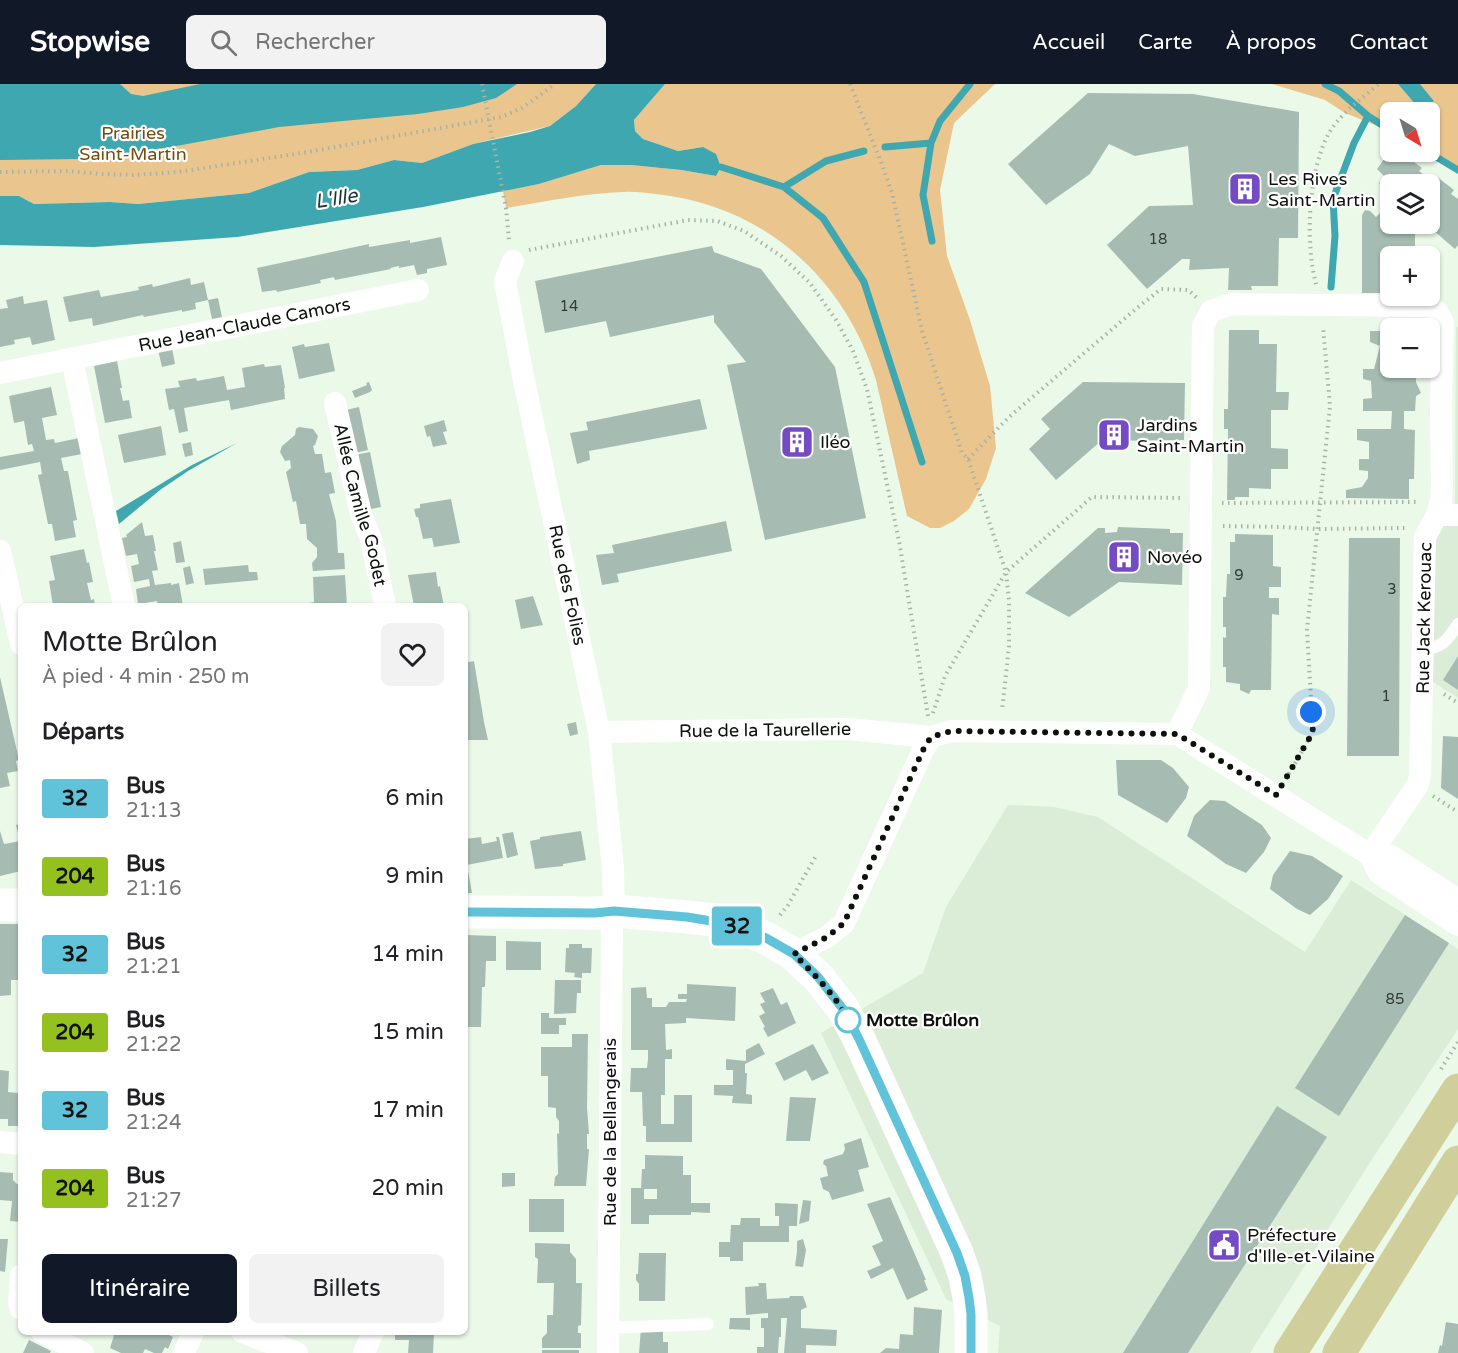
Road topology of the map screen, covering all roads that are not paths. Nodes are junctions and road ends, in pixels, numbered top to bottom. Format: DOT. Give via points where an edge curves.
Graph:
graph roads {
  1 [pos="513,261"];
  2 [pos="418,290"];
  3 [pos="72,359"];
  4 [pos="0,373"];
  5 [pos="335,403"];
  6 [pos="1441,515"];
  7 [pos="0,551"];
  8 [pos="123,603"];
  9 [pos="384,603"];
  10 [pos="1458,624"];
  11 [pos="18,631"];
  12 [pos="1424,649"];
  13 [pos="599,732"];
  14 [pos="1177,734"];
  15 [pos="931,737"];
  16 [pos="1370,855"];
  17 [pos="1451,896"];
  18 [pos="0,905"];
  19 [pos="18,905"];
  20 [pos="614,911"];
  21 [pos="468,912"];
  22 [pos="1458,925"];
  23 [pos="794,954"];
  24 [pos="1458,1090"];
  25 [pos="0,1142"];
  26 [pos="18,1144"];
  27 [pos="1458,1162"];
  28 [pos="708,1324"];
  29 [pos="609,1328"];
  30 [pos="48,1335"];
  31 [pos="192,1335"];
  32 [pos="250,1335"];
  33 [pos="372,1335"];
  34 [pos="83,1353"];
  35 [pos="184,1353"];
  36 [pos="297,1353"];
  37 [pos="364,1353"];
  38 [pos="608,1353"];
  39 [pos="971,1353"];
  40 [pos="1290,1353"];
  41 [pos="1339,1353"];
  1 -- 13 [label="street, Rue des Folies" via="505,281"];
  2 -- 3 [label="street, Rue Jean-Claude Camors"];
  3 -- 4 [label="street, Rue Jean-Claude Camors"];
  3 -- 8 [label="street"];
  5 -- 9 [label="street, Allée Camille Godet"];
  6 -- 12 [label="street, Rue Jack Kerouac" via="1425,537"];
  6 -- 14 [label="street, Rue Jack Kerouac" via="1445,408 1443,322 1437,312 1429,306 1232,304 1211,311 1203,327 1199,688"];
  7 -- 11 [label="street"];
  10 -- 12 [label="lane" via="1446,643"];
  12 -- 16 [label="street, Rue Jack Kerouac" via="1420,777"];
  13 -- 15 [label="street, Rue de la Taurellerie" via="848,729"];
  13 -- 20 [label="street, Rue des Folies"];
  14 -- 15 [label="street, Rue de la Taurellerie" via="951,731"];
  14 -- 16 [label="street"];
  15 -- 23 [label="street" via="844,923"];
  16 -- 17 [label="street" via="1379,873"];
  17 -- 22 [label="street"];
  18 -- 19 [label="street"];
  20 -- 21 [label="street"];
  20 -- 23 [label="street" via="735,925"];
  20 -- 29 [label="street, Rue de la Bellangerais"];
  23 -- 39 [label="street" via="843,1009 957,1253 971,1314"];
  24 -- 40 [label="main road"];
  25 -- 26 [label="street"];
  27 -- 41 [label="main road"];
  28 -- 29 [label="lane"];
  29 -- 38 [label="street, Rue de la Bellangerais"];
  30 -- 34 [label="street"];
  31 -- 35 [label="street"];
  32 -- 36 [label="street"];
  33 -- 37 [label="street"];
}
